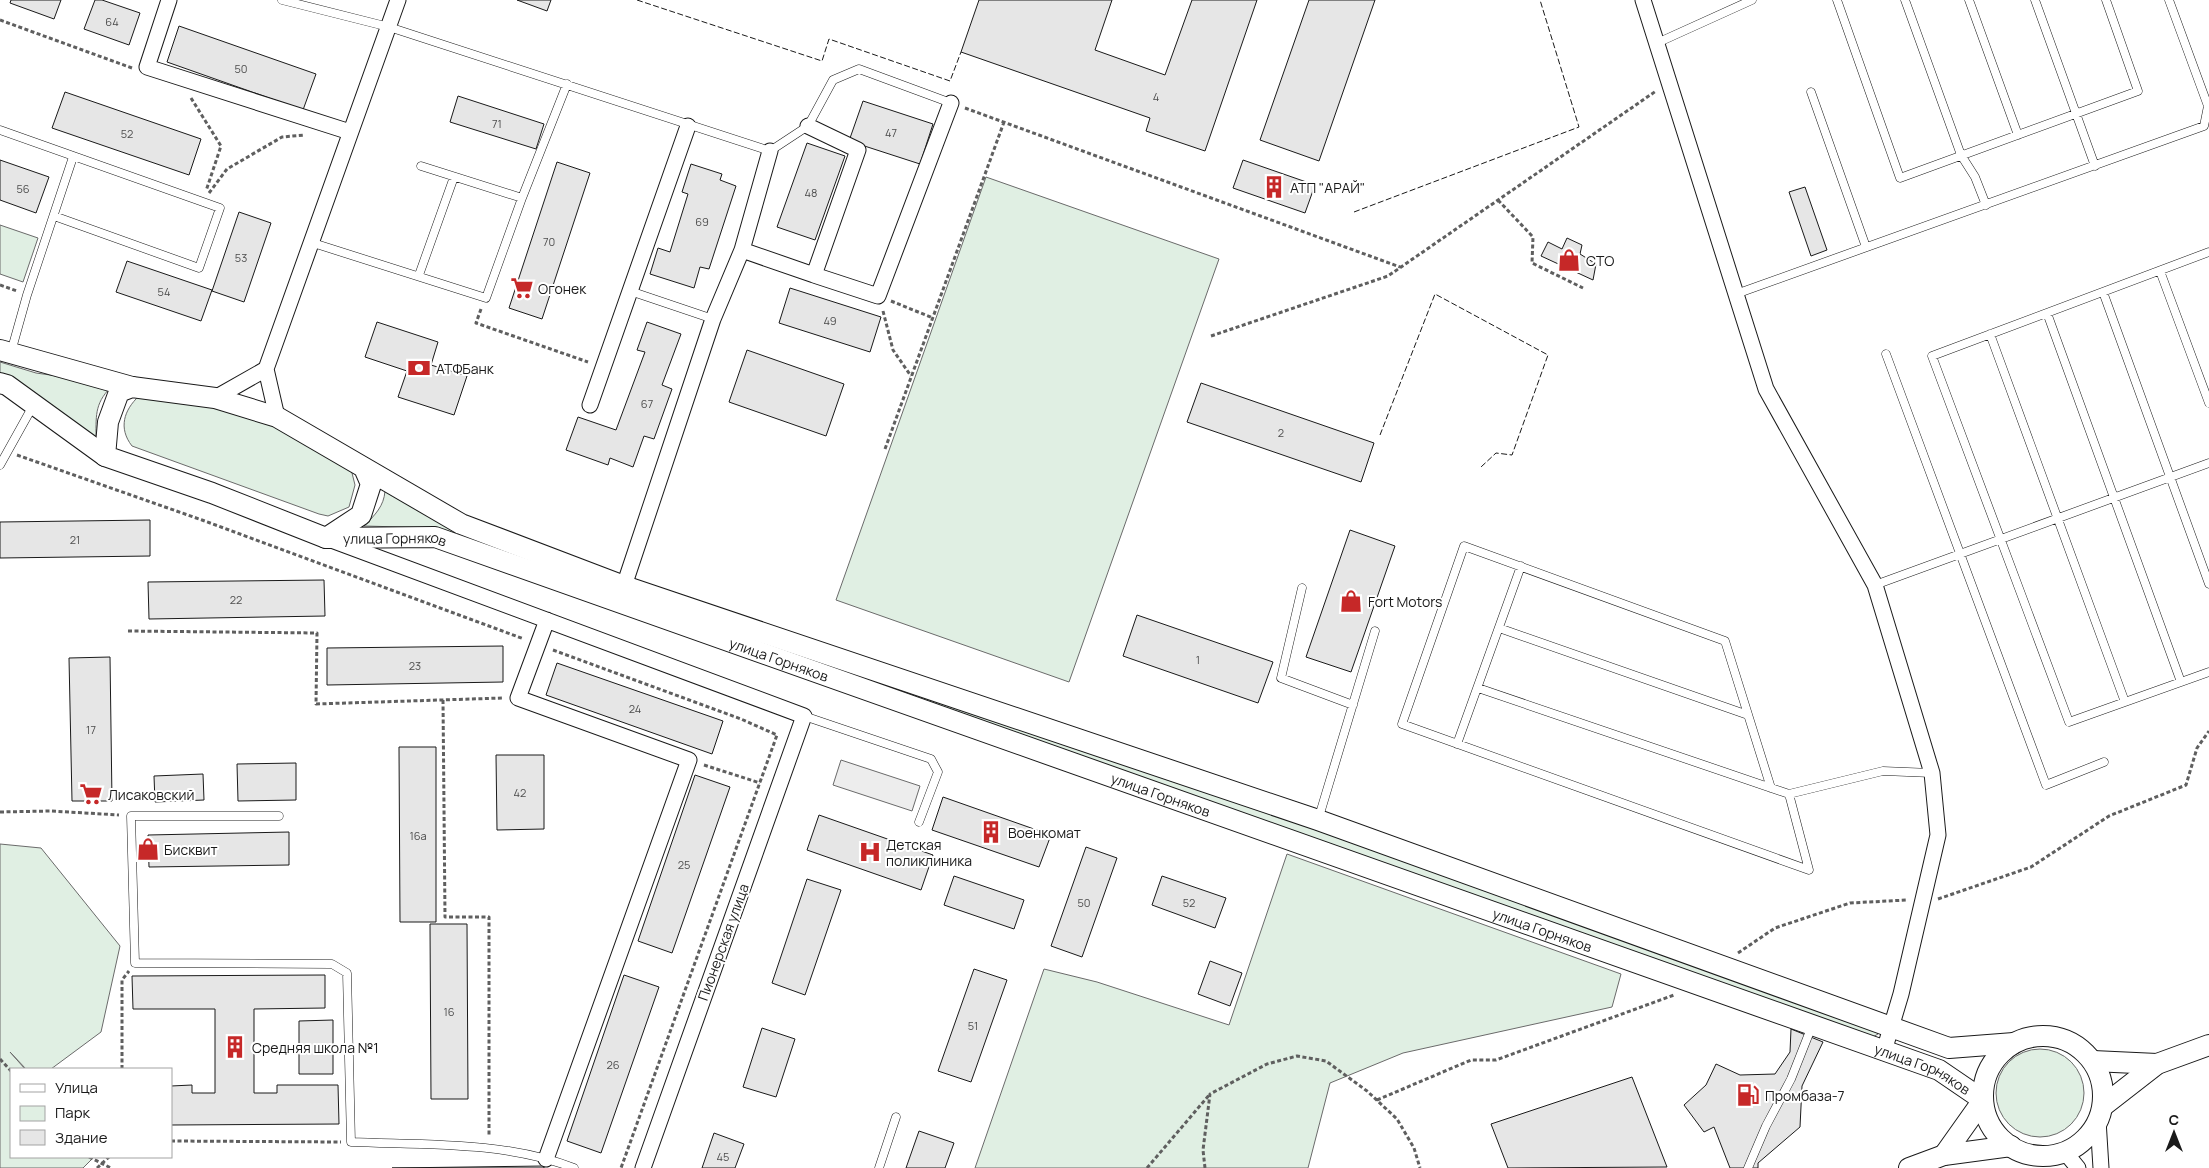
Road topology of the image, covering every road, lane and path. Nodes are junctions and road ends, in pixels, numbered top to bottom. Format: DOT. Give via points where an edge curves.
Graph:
graph roads {
  1 [pos="169,0"];
  2 [pos="282,0"];
  3 [pos="398,0"];
  4 [pos="1643,0"];
  5 [pos="1752,0"];
  6 [pos="1837,0"];
  7 [pos="1905,0"];
  8 [pos="1969,0"];
  9 [pos="2035,0"];
  10 [pos="2106,0"];
  11 [pos="2169,0"];
  12 [pos="0,20"];
  13 [pos="388,27"];
  14 [pos="1657,43"];
  15 [pos="147,67"];
  16 [pos="1669,82"];
  17 [pos="567,84"];
  18 [pos="1811,92"];
  19 [pos="188,93"];
  20 [pos="951,103"];
  21 [pos="2208,106"];
  22 [pos="2075,114"];
  23 [pos="1004,122"];
  24 [pos="688,126"];
  25 [pos="808,126"];
  26 [pos="0,130"];
  27 [pos="350,132"];
  28 [pos="311,135"];
  29 [pos="2018,135"];
  30 [pos="770,151"];
  31 [pos="1961,155"];
  32 [pos="74,157"];
  33 [pos="421,166"];
  34 [pos="2095,166"];
  35 [pos="454,177"];
  36 [pos="522,198"];
  37 [pos="1498,200"];
  38 [pos="202,201"];
  39 [pos="1986,205"];
  40 [pos="54,216"];
  41 [pos="310,242"];
  42 [pos="1866,247"];
  43 [pos="742,250"];
  44 [pos="2209,252"];
  45 [pos="1400,268"];
  46 [pos="2160,271"];
  47 [pos="419,275"];
  48 [pos="814,275"];
  49 [pos="0,286"];
  50 [pos="1582,288"];
  51 [pos="630,292"];
  52 [pos="2103,292"];
  53 [pos="1736,294"];
  54 [pos="27,295"];
  55 [pos="878,296"];
  56 [pos="482,305"];
  57 [pos="2047,313"];
  58 [pos="933,318"];
  59 [pos="713,319"];
  60 [pos="1990,334"];
  61 [pos="1211,336"];
  62 [pos="5,352"];
  63 [pos="1886,354"];
  64 [pos="603,367"];
  65 [pos="266,369"];
  66 [pos="911,376"];
  67 [pos="0,383"];
  68 [pos="132,387"];
  69 [pos="215,398"];
  70 [pos="34,404"];
  71 [pos="2209,404"];
  72 [pos="590,405"];
  73 [pos="277,417"];
  74 [pos="885,449"];
  75 [pos="7,452"];
  76 [pos="105,456"];
  77 [pos="2209,463"];
  78 [pos="0,465"];
  79 [pos="364,468"];
  80 [pos="2170,477"];
  81 [pos="2114,498"];
  82 [pos="2058,518"];
  83 [pos="326,538"];
  84 [pos="2000,539"];
  85 [pos="1960,553"];
  86 [pos="1521,566"];
  87 [pos="1875,584"];
  88 [pos="2209,584"];
  89 [pos="624,586"];
  90 [pos="1302,588"];
  91 [pos="547,620"];
  92 [pos="1499,628"];
  93 [pos="128,631"];
  94 [pos="1375,631"];
  95 [pos="538,644"];
  96 [pos="2209,672"];
  97 [pos="2181,682"];
  98 [pos="1478,688"];
  99 [pos="518,698"];
  100 [pos="443,700"];
  101 [pos="2125,702"];
  102 [pos="1353,705"];
  103 [pos="1748,715"];
  104 [pos="804,716"];
  105 [pos="2209,732"];
  106 [pos="1457,744"];
  107 [pos="689,760"];
  108 [pos="2104,762"];
  109 [pos="1932,773"];
  110 [pos="760,783"];
  111 [pos="1770,788"];
  112 [pos="1789,794"];
  113 [pos="0,812"];
  114 [pos="131,816"];
  115 [pos="279,816"];
  116 [pos="1318,820"];
  117 [pos="919,822"];
  118 [pos="1924,900"];
  119 [pos="135,963"];
  120 [pos="1720,965"];
  121 [pos="1692,984"];
  122 [pos="1812,1026"];
  123 [pos="1892,1026"];
  124 [pos="2014,1043"];
  125 [pos="2209,1045"];
  126 [pos="1884,1051"];
  127 [pos="0,1059"];
  128 [pos="2093,1061"];
  129 [pos="2157,1064"];
  130 [pos="122,1068"];
  131 [pos="10,1070"];
  132 [pos="1210,1094"];
  133 [pos="1377,1100"];
  134 [pos="1983,1100"];
  135 [pos="2101,1113"];
  136 [pos="896,1117"];
  137 [pos="172,1141"];
  138 [pos="351,1142"];
  139 [pos="2011,1146"];
  140 [pos="489,1148"];
  141 [pos="2065,1152"];
  142 [pos="1944,1155"];
  143 [pos="91,1158"];
  144 [pos="108,1158"];
  145 [pos="546,1159"];
  146 [pos="103,1164"];
  147 [pos="97,1168"];
  148 [pos="111,1168"];
  149 [pos="574,1168"];
  150 [pos="621,1168"];
  151 [pos="642,1168"];
  152 [pos="879,1168"];
  153 [pos="1147,1168"];
  154 [pos="1205,1168"];
  155 [pos="1420,1168"];
  156 [pos="1748,1168"];
  157 [pos="1909,1168"];
  158 [pos="2078,1168"];
  159 [pos="2102,1168"];
  1 -- 15 [label="street"];
  2 -- 13 [label="lane"];
  3 -- 13 [label="street"];
  4 -- 14 [label="street"];
  5 -- 14 [label="lane"];
  6 -- 31 [label="lane" via="1900,178"];
  7 -- 31 [label="lane"];
  8 -- 29 [label="lane"];
  9 -- 22 [label="lane"];
  10 -- 22 [label="lane" via="2138,91"];
  11 -- 21 [label="lane"];
  12 -- 15 [label="path" via="131,68"];
  13 -- 17 [label="lane"];
  13 -- 27 [label="street"];
  14 -- 16 [label="street"];
  15 -- 27 [label="street"];
  16 -- 37 [label="path"];
  16 -- 53 [label="street"];
  17 -- 24 [label="lane"];
  17 -- 36 [label="lane"];
  18 -- 42 [label="lane"];
  19 -- 38 [label="path" via="221,146"];
  20 -- 23 [label="path"];
  20 -- 25 [label="lane" via="859,69 833,80"];
  20 -- 55 [label="street"];
  21 -- 34 [label="lane" via="2204,126"];
  22 -- 29 [label="lane"];
  22 -- 34 [label="lane"];
  23 -- 45 [label="path"];
  23 -- 58 [label="path"];
  24 -- 30 [label="lane"];
  24 -- 51 [label="street"];
  25 -- 30 [label="lane"];
  25 -- 48 [label="street" via="858,150"];
  26 -- 32 [label="lane"];
  27 -- 41 [label="street"];
  28 -- 38 [label="path" via="282,137 228,169"];
  29 -- 31 [label="lane"];
  30 -- 43 [label="street"];
  31 -- 39 [label="lane" via="1975,177"];
  32 -- 38 [label="lane"];
  32 -- 40 [label="lane"];
  33 -- 35 [label="lane"];
  34 -- 39 [label="lane"];
  35 -- 36 [label="lane"];
  35 -- 47 [label="lane"];
  36 -- 47 [label="lane" via="486,298"];
  37 -- 45 [label="path"];
  37 -- 50 [label="path" via="1533,237 1532,263"];
  38 -- 40 [label="lane" via="220,208 199,268"];
  39 -- 42 [label="lane"];
  40 -- 54 [label="lane"];
  41 -- 47 [label="lane"];
  41 -- 65 [label="street"];
  42 -- 53 [label="lane"];
  43 -- 48 [label="street"];
  43 -- 59 [label="street"];
  44 -- 46 [label="lane"];
  45 -- 61 [label="path" via="1388,276"];
  46 -- 52 [label="lane"];
  46 -- 71 [label="lane"];
  48 -- 55 [label="street"];
  49 -- 54 [label="path"];
  51 -- 59 [label="lane"];
  51 -- 64 [label="street"];
  52 -- 57 [label="lane"];
  52 -- 80 [label="lane"];
  53 -- 87 [label="street" via="1766,389"];
  54 -- 62 [label="lane"];
  55 -- 58 [label="path"];
  55 -- 66 [label="path" via="893,350"];
  56 -- 64 [label="path" via="476,323"];
  57 -- 60 [label="lane"];
  57 -- 81 [label="lane"];
  58 -- 66 [label="path"];
  59 -- 89 [label="street"];
  60 -- 82 [label="lane"];
  60 -- 84 [label="lane" via="1932,356"];
  62 -- 68 [label="street, улица Горняков"];
  63 -- 85 [label="lane"];
  64 -- 72 [label="street"];
  65 -- 69 [label="street"];
  65 -- 73 [label="street"];
  66 -- 74 [label="path"];
  67 -- 70 [label="street, улица Горняков"];
  68 -- 69 [label="street, улица Горняков"];
  68 -- 76 [label="street" via="119,392 108,422"];
  69 -- 73 [label="street, улица Горняков"];
  70 -- 75 [label="lane"];
  70 -- 76 [label="street, улица Горняков"];
  73 -- 79 [label="street, улица Горняков"];
  75 -- 78 [label="lane"];
  75 -- 95 [label="path"];
  76 -- 83 [label="street, улица Горняков" via="212,493"];
  77 -- 80 [label="lane"];
  79 -- 83 [label="street, улица Горняков" via="371,484 361,515"];
  79 -- 89 [label="street, улица Горняков" via="461,524"];
  80 -- 81 [label="lane"];
  80 -- 88 [label="lane"];
  81 -- 82 [label="lane"];
  81 -- 97 [label="lane"];
  82 -- 84 [label="lane"];
  82 -- 101 [label="lane"];
  83 -- 91 [label="street, улица Горняков"];
  83 -- 121 [label="street, улица Горняков" via="435,537"];
  84 -- 85 [label="lane"];
  84 -- 101 [label="lane" via="2069,722"];
  85 -- 87 [label="lane"];
  85 -- 108 [label="lane" via="2046,784"];
  86 -- 92 [label="lane"];
  86 -- 103 [label="lane" via="1725,641"];
  86 -- 106 [label="lane" via="1464,546 1402,724"];
  87 -- 109 [label="street"];
  89 -- 116 [label="street, улица Горняков"];
  90 -- 102 [label="lane" via="1281,678"];
  91 -- 95 [label="street"];
  91 -- 104 [label="street, улица Горняков"];
  92 -- 98 [label="lane"];
  92 -- 103 [label="lane"];
  93 -- 100 [label="path" via="317,632 316,704"];
  94 -- 102 [label="lane"];
  95 -- 99 [label="street"];
  95 -- 110 [label="path" via="777,735"];
  96 -- 97 [label="lane"];
  97 -- 101 [label="lane"];
  98 -- 106 [label="lane"];
  98 -- 111 [label="lane"];
  99 -- 100 [label="path"];
  99 -- 107 [label="street"];
  100 -- 140 [label="path" via="445,917 489,917"];
  102 -- 116 [label="lane"];
  103 -- 111 [label="lane"];
  104 -- 117 [label="lane" via="931,759 938,772"];
  104 -- 151 [label="street, Пионерская улица"];
  105 -- 118 [label="path" via="2198,748 2186,785 2109,816 2031,867 1943,899"];
  106 -- 112 [label="lane" via="1809,870"];
  107 -- 110 [label="path"];
  107 -- 145 [label="street"];
  109 -- 112 [label="lane" via="1884,771"];
  109 -- 118 [label="street" via="1938,835"];
  110 -- 150 [label="path"];
  111 -- 112 [label="lane"];
  113 -- 114 [label="path" via="50,810"];
  114 -- 115 [label="lane"];
  114 -- 119 [label="lane"];
  116 -- 120 [label="street, улица Горняков"];
  118 -- 120 [label="path" via="1850,903 1775,928"];
  118 -- 123 [label="street"];
  119 -- 130 [label="path" via="122,980"];
  119 -- 138 [label="lane" via="332,964 347,973"];
  120 -- 123 [label="street, улица Горняков"];
  121 -- 122 [label="street, улица Горняков"];
  121 -- 133 [label="path" via="1676,994 1496,1060 1471,1060"];
  122 -- 126 [label="street, улица Горняков"];
  122 -- 156 [label="lane" via="1791,1079"];
  123 -- 124 [label="street, улица Горняков" via="1949,1048"];
  123 -- 126 [label="street"];
  124 -- 128 [label="street" via="2048,1035 2081,1048"];
  124 -- 134 [label="street" via="1990,1067 1984,1083"];
  125 -- 129 [label="street"];
  126 -- 134 [label="street, улица Горняков" via="1939,1070"];
  127 -- 131 [label="path"];
  128 -- 129 [label="street"];
  128 -- 135 [label="street" via="2104,1090"];
  129 -- 135 [label="street"];
  132 -- 133 [label="path" via="1268,1064 1297,1056 1326,1062"];
  132 -- 153 [label="path"];
  132 -- 154 [label="path" via="1203,1150"];
  133 -- 155 [label="path" via="1397,1119 1414,1148"];
  134 -- 139 [label="street" via="1997,1134"];
  134 -- 142 [label="street"];
  135 -- 141 [label="street" via="2090,1133"];
  135 -- 159 [label="street"];
  136 -- 152 [label="lane"];
  137 -- 138 [label="path"];
  138 -- 140 [label="lane"];
  139 -- 141 [label="street" via="2028,1154 2047,1156"];
  139 -- 142 [label="street"];
  140 -- 145 [label="lane"];
  141 -- 158 [label="street"];
  142 -- 157 [label="street"];
  143 -- 146 [label="path"];
  144 -- 146 [label="path"];
  145 -- 149 [label="lane"];
  146 -- 147 [label="path"];
  146 -- 148 [label="path"];
}
